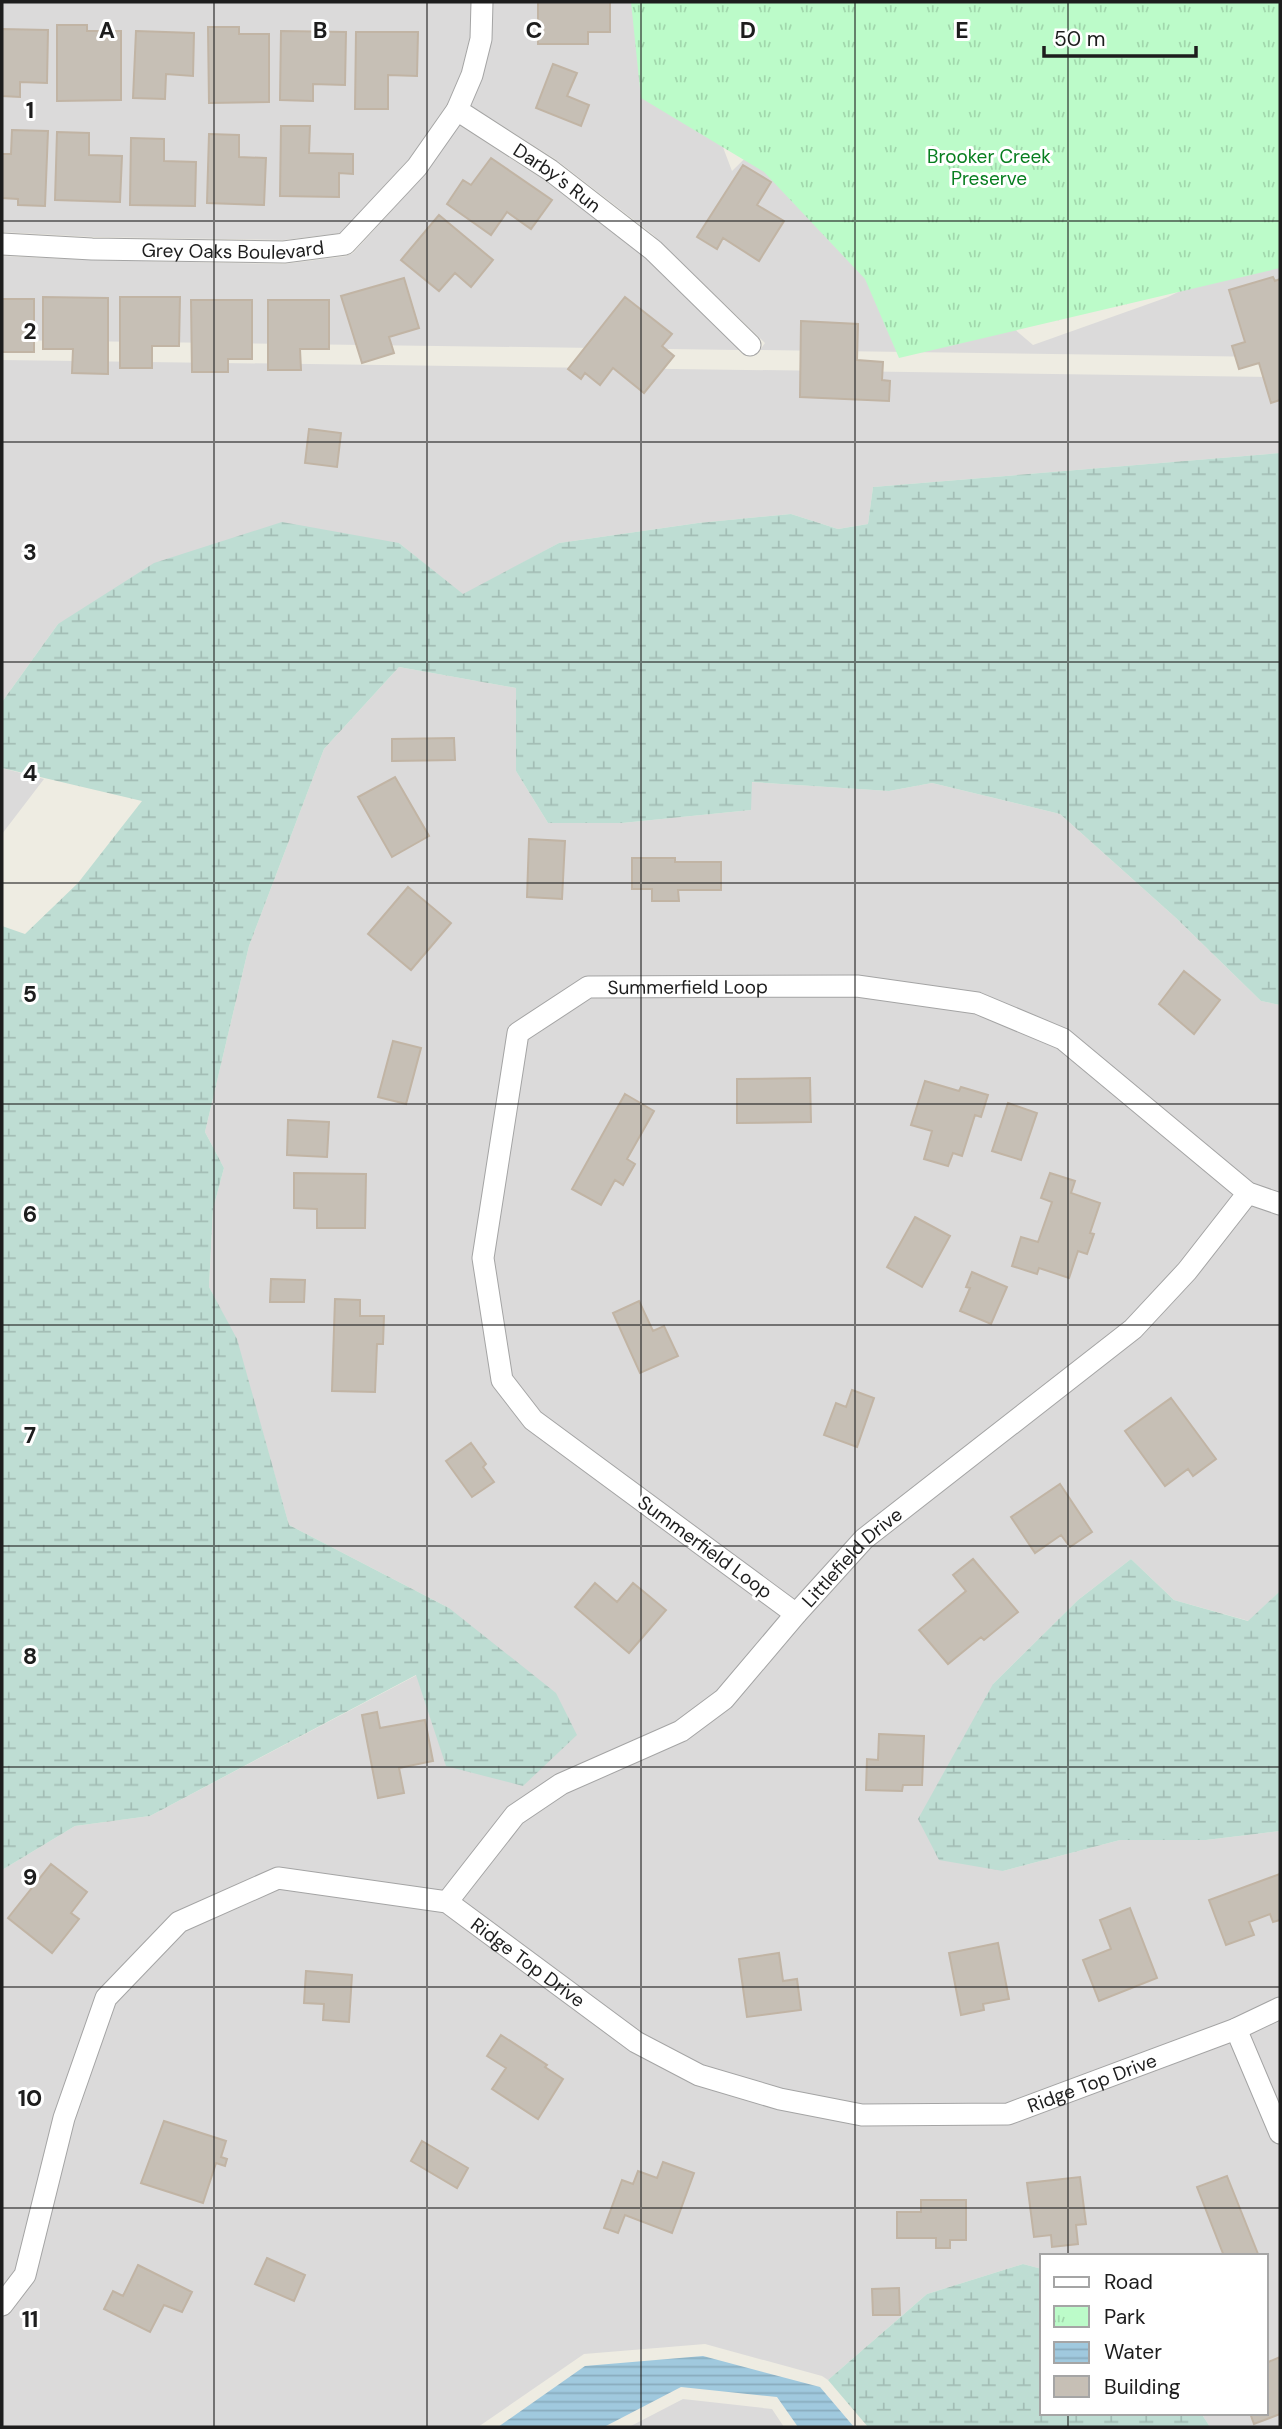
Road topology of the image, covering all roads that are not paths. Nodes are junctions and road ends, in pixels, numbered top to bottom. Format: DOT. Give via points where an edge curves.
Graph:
graph roads {
  1 [pos="482,2"];
  2 [pos="457,110"];
  3 [pos="2,244"];
  4 [pos="750,345"];
  5 [pos="1248,1193"];
  6 [pos="1280,1204"];
  7 [pos="796,1614"];
  8 [pos="447,1902"];
  9 [pos="1280,2008"];
  10 [pos="1236,2029"];
  11 [pos="1280,2133"];
  12 [pos="2,2305"];
  1 -- 2 [label="street, Grey Oaks Boulevard" via="481,39"];
  2 -- 3 [label="street, Grey Oaks Boulevard" via="417,167 345,244 284,252"];
  2 -- 4 [label="street, Darby's Run" via="550,170 653,250"];
  5 -- 6 [label="street, Summerfield Loop"];
  5 -- 7 [label="street, Littlefield Drive" via="1188,1271 1133,1329 864,1539"];
  5 -- 7 [label="street, Summerfield Loop" via="1063,1040 977,1003 857,986 588,987 519,1033 483,1258 502,1380 533,1420"];
  7 -- 8 [label="street, Littlefield Drive" via="724,1699 681,1731 561,1784 515,1815"];
  8 -- 10 [label="street, Ridge Top Drive" via="636,2042 699,2075 780,2099 862,2115 1008,2114"];
  8 -- 12 [label="street, Ridge Top Drive" via="278,1878 179,1922 106,1998 64,2118 26,2275"];
  9 -- 10 [label="street, Ridge Top Drive"];
  10 -- 11 [label="street"];
}
